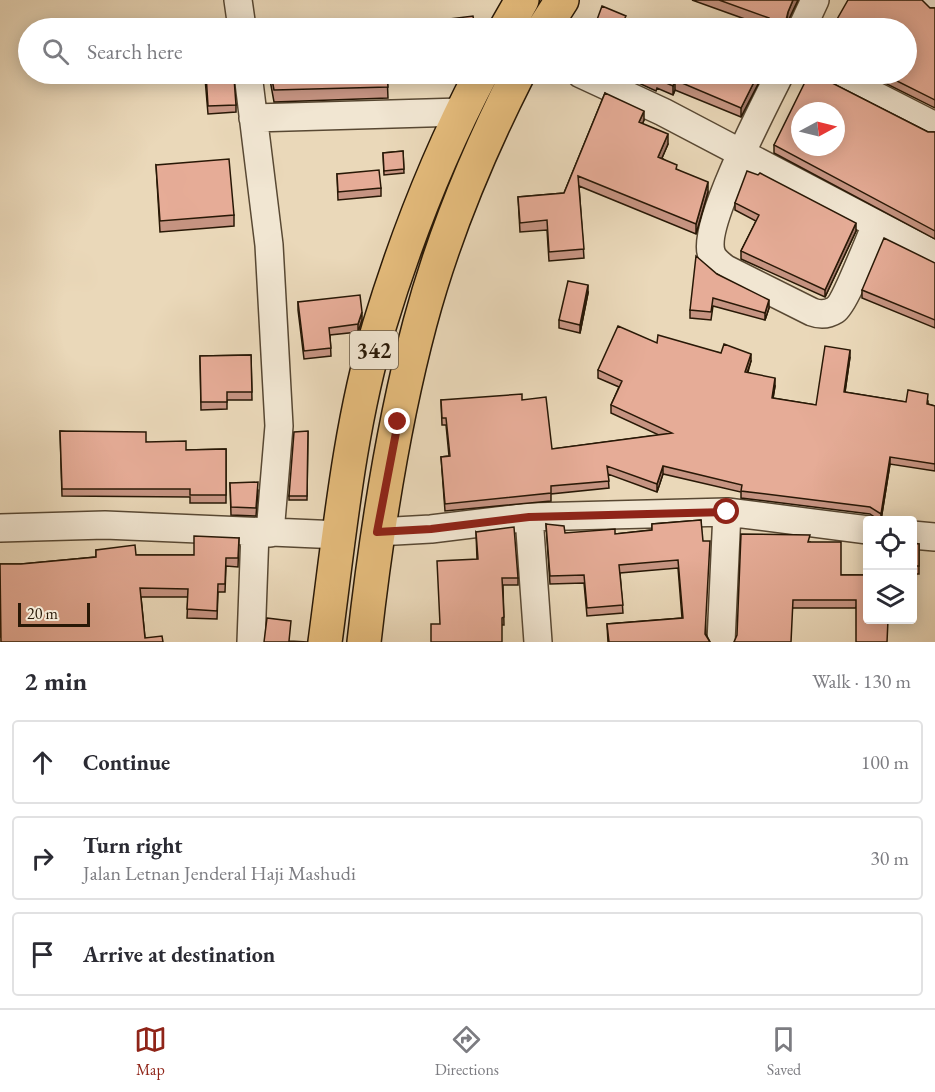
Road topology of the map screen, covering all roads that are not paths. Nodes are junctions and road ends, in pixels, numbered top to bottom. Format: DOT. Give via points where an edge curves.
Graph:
graph roads {
  1 [pos="238,0"];
  2 [pos="522,0"];
  3 [pos="562,0"];
  4 [pos="815,0"];
  5 [pos="241,18"];
  6 [pos="512,18"];
  7 [pos="550,18"];
  8 [pos="807,18"];
  9 [pos="249,84"];
  10 [pos="476,84"];
  11 [pos="513,84"];
  12 [pos="603,84"];
  13 [pos="775,84"];
  14 [pos="853,84"];
  15 [pos="461,112"];
  16 [pos="253,118"];
  17 [pos="935,126"];
  18 [pos="741,153"];
  19 [pos="876,225"];
  20 [pos="935,255"];
  21 [pos="359,419"];
  22 [pos="398,422"];
  23 [pos="727,512"];
  24 [pos="529,517"];
  25 [pos="0,528"];
  26 [pos="863,529"];
  27 [pos="263,532"];
  28 [pos="377,532"];
  29 [pos="340,535"];
  30 [pos="917,535"];
  31 [pos="935,537"];
  32 [pos="251,642"];
  33 [pos="325,642"];
  34 [pos="364,642"];
  35 [pos="538,642"];
  36 [pos="722,642"];
  1 -- 5 [label="street"];
  2 -- 6 [label="main road"];
  3 -- 7 [label="main road"];
  4 -- 8 [label="street"];
  9 -- 16 [label="street"];
  10 -- 15 [label="main road, 342"];
  11 -- 22 [label="main road, 342" via="447,237 420,324"];
  12 -- 18 [label="street"];
  13 -- 18 [label="street"];
  14 -- 17 [label="street"];
  15 -- 16 [label="street"];
  15 -- 21 [label="main road, 342" via="427,192 379,328"];
  16 -- 27 [label="street" via="269,244 279,426"];
  18 -- 19 [label="street"];
  18 -- 19 [label="street" via="710,238 716,262 726,269 812,312 828,313 841,304"];
  19 -- 20 [label="street"];
  21 -- 22 [label="main road"];
  21 -- 29 [label="main road, 342"];
  22 -- 28 [label="main road, 342"];
  23 -- 24 [label="street"];
  23 -- 26 [label="street"];
  23 -- 36 [label="street"];
  24 -- 28 [label="street"];
  24 -- 35 [label="street"];
  25 -- 27 [label="street" via="105,525"];
  27 -- 29 [label="street"];
  27 -- 32 [label="street"];
  28 -- 34 [label="main road, 342"];
  29 -- 33 [label="main road, 342"];
  30 -- 31 [label="street"];
}
